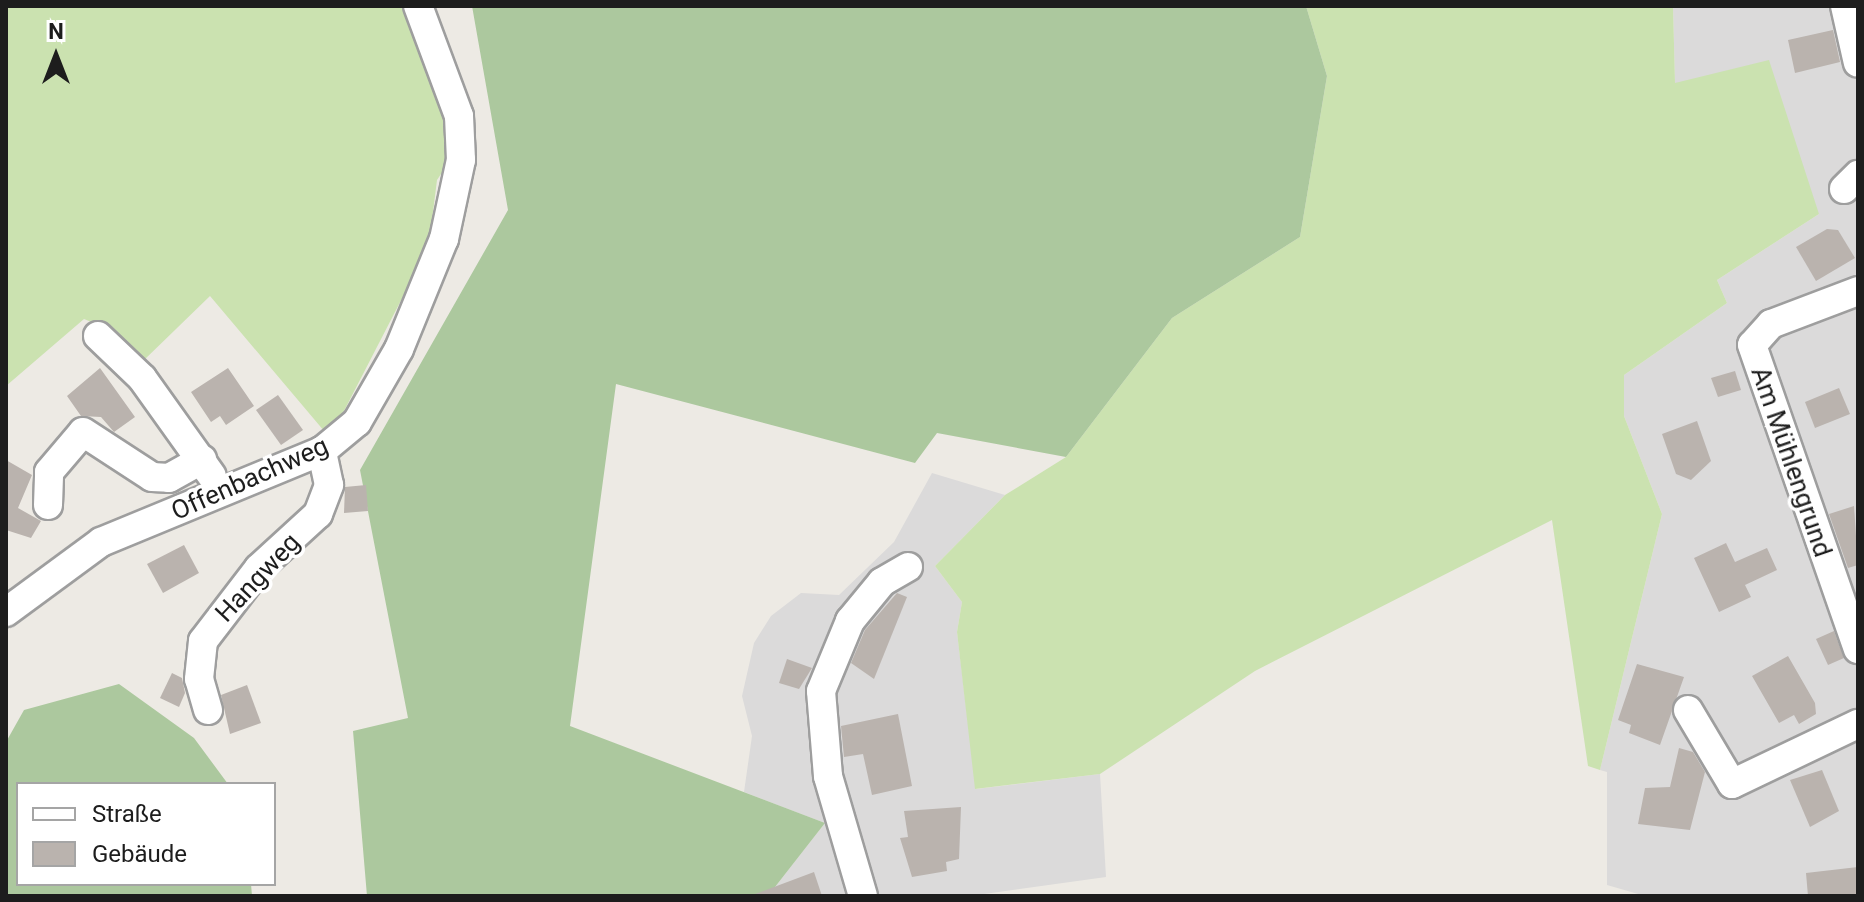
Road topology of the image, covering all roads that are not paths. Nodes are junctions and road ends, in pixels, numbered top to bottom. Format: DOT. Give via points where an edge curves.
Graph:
graph roads {
  1 [pos="418,6"];
  2 [pos="1845,6"];
  3 [pos="1858,63"];
  4 [pos="1858,291"];
  5 [pos="98,336"];
  6 [pos="322,451"];
  7 [pos="202,460"];
  8 [pos="217,496"];
  9 [pos="48,505"];
  10 [pos="908,567"];
  11 [pos="6,612"];
  12 [pos="1858,649"];
  13 [pos="208,710"];
  14 [pos="1688,710"];
  15 [pos="1858,724"];
  16 [pos="863,896"];
  1 -- 6 [label="street, Offenbachweg" via="459,116 461,160 444,239 399,349 357,422"];
  2 -- 3 [label="street"];
  4 -- 12 [label="street, Am Mühlengrund" via="1771,324 1752,345"];
  5 -- 7 [label="street" via="142,378"];
  6 -- 8 [label="street, Offenbachweg"];
  6 -- 13 [label="street, Hangweg" via="329,485 318,514 259,568 203,641 199,679"];
  7 -- 8 [label="street"];
  7 -- 9 [label="street" via="169,478 152,477 83,432 49,472"];
  8 -- 11 [label="street, Offenbachweg" via="101,542"];
  10 -- 16 [label="street" via="882,582 850,621 821,691 828,776"];
  14 -- 15 [label="street" via="1732,784"];
}
